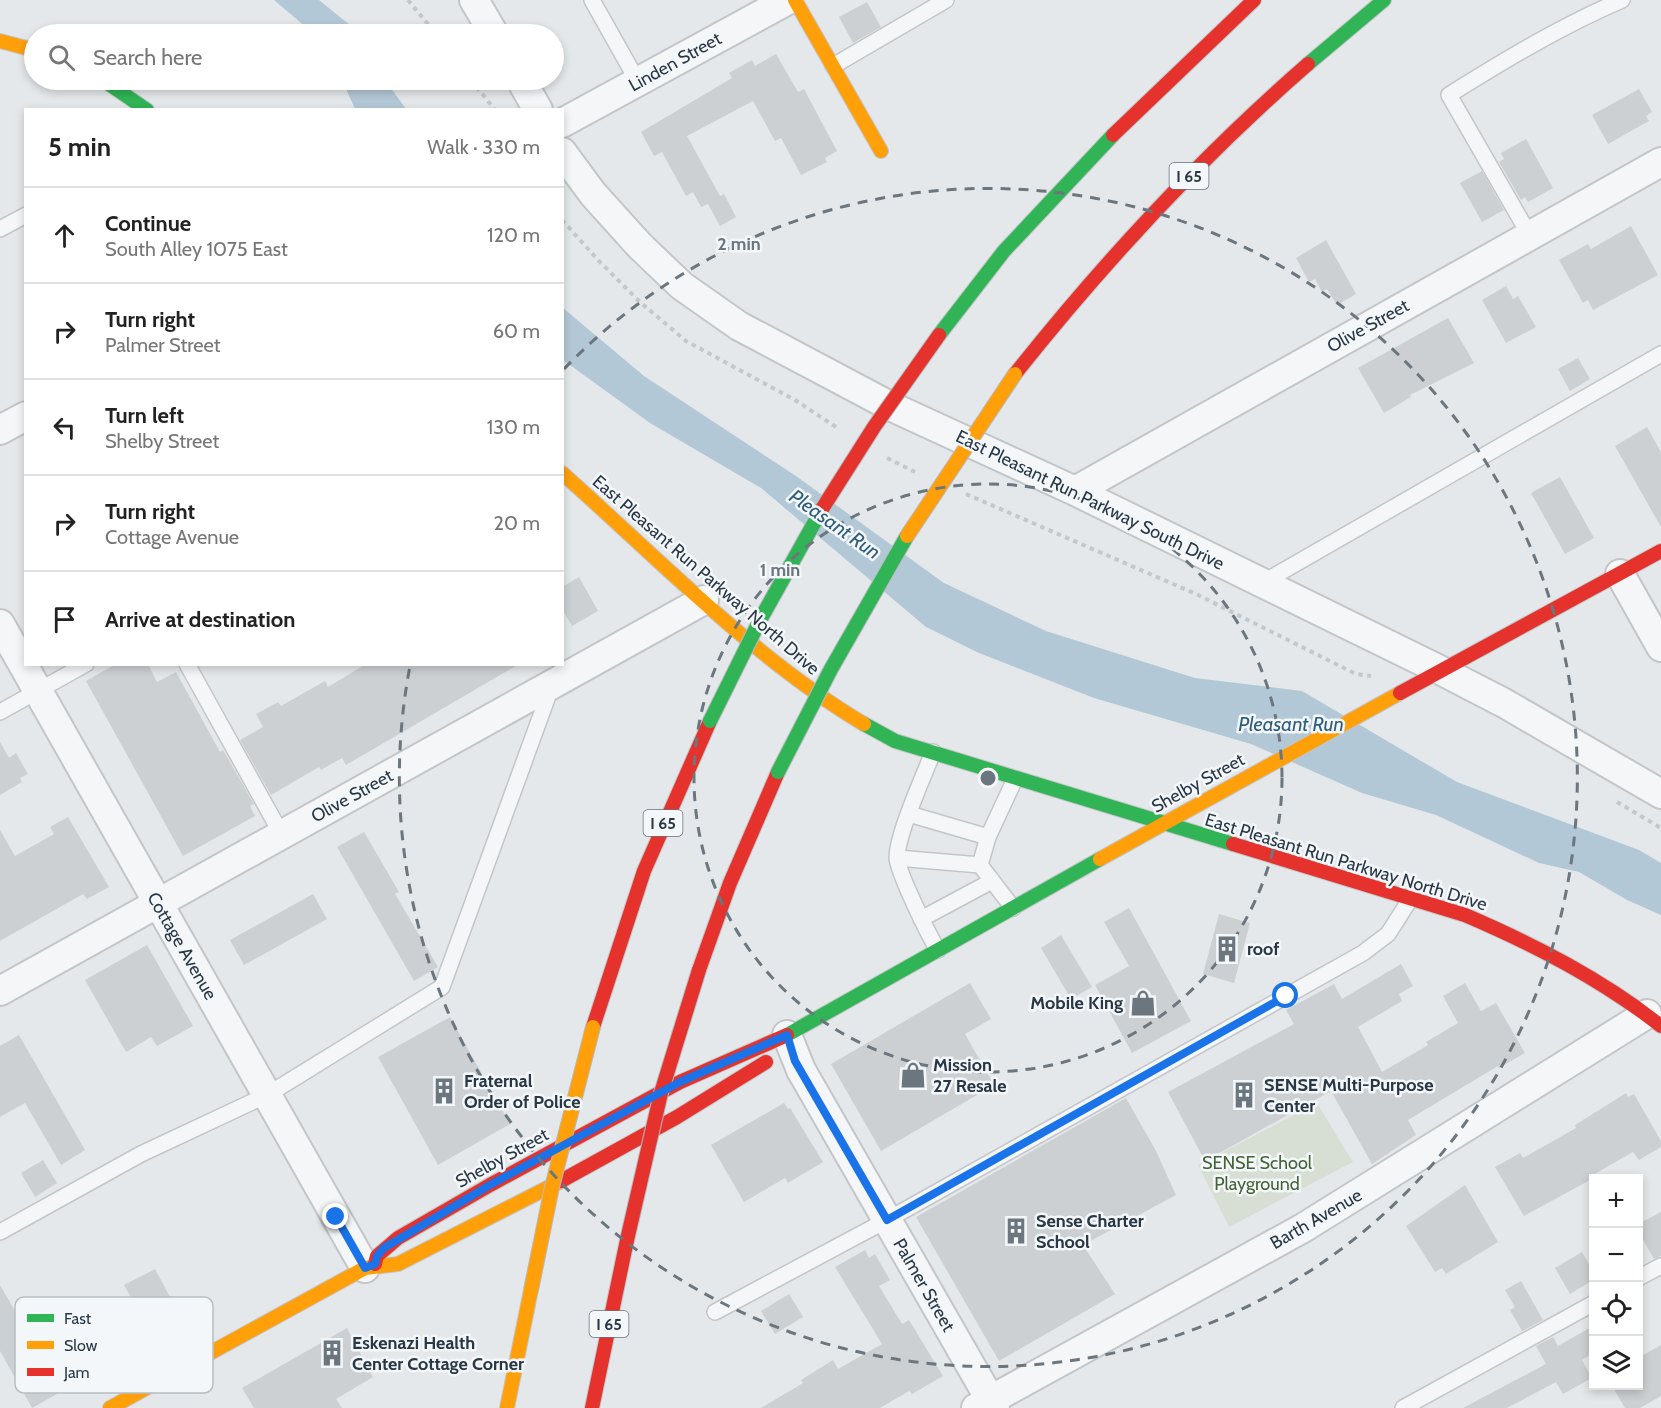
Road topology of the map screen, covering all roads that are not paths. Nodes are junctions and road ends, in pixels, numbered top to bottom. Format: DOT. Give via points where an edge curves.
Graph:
graph roads {
  1 [pos="474,0"];
  2 [pos="591,0"];
  3 [pos="788,0"];
  4 [pos="795,0"];
  5 [pos="946,0"];
  6 [pos="1254,0"];
  7 [pos="1384,0"];
  8 [pos="1622,0"];
  9 [pos="488,24"];
  10 [pos="2,43"];
  11 [pos="24,48"];
  12 [pos="833,66"];
  13 [pos="638,82"];
  14 [pos="118,90"];
  15 [pos="526,90"];
  16 [pos="144,108"];
  17 [pos="537,108"];
  18 [pos="564,122"];
  19 [pos="881,151"];
  20 [pos="564,155"];
  21 [pos="1661,162"];
  22 [pos="24,216"];
  23 [pos="0,229"];
  24 [pos="1530,236"];
  25 [pos="1661,354"];
  26 [pos="24,417"];
  27 [pos="0,430"];
  28 [pos="564,475"];
  29 [pos="1075,491"];
  30 [pos="1661,551"];
  31 [pos="1620,574"];
  32 [pos="1262,583"];
  33 [pos="704,600"];
  34 [pos="0,624"];
  35 [pos="1661,647"];
  36 [pos="82,666"];
  37 [pos="188,666"];
  38 [pos="1442,671"];
  39 [pos="552,685"];
  40 [pos="38,691"];
  41 [pos="0,712"];
  42 [pos="933,753"];
  43 [pos="1015,779"];
  44 [pos="1661,794"];
  45 [pos="909,814"];
  46 [pos="1163,824"];
  47 [pos="282,835"];
  48 [pos="988,837"];
  49 [pos="897,858"];
  50 [pos="980,865"];
  51 [pos="992,881"];
  52 [pos="1411,898"];
  53 [pos="158,904"];
  54 [pos="1013,908"];
  55 [pos="921,919"];
  56 [pos="938,950"];
  57 [pos="0,991"];
  58 [pos="1654,1020"];
  59 [pos="787,1035"];
  60 [pos="267,1095"];
  61 [pos="887,1220"];
  62 [pos="0,1232"];
  63 [pos="370,1266"];
  64 [pos="1661,1266"];
  65 [pos="1643,1275"];
  66 [pos="1589,1305"];
  67 [pos="715,1312"];
  68 [pos="213,1352"];
  69 [pos="137,1393"];
  70 [pos="988,1405"];
  71 [pos="507,1407"];
  72 [pos="110,1408"];
  73 [pos="592,1408"];
  74 [pos="1403,1408"];
  1 -- 9 [label="street"];
  2 -- 13 [label="lane"];
  3 -- 13 [label="street, Linden Street"];
  4 -- 12 [label="main road"];
  5 -- 12 [label="lane"];
  6 -- 71 [label="main road, I 65, bridge" via="1056,193 962,302 875,424 763,613 663,823 610,969 560,1153"];
  7 -- 73 [label="main road, I 65, bridge" via="1292,78 1195,170 1096,274 1015,374 964,445 912,525 836,657 746,842 699,970 659,1103"];
  8 -- 24 [label="lane" via="1521,50 1449,95"];
  10 -- 11 [label="main road"];
  12 -- 19 [label="main road"];
  13 -- 18 [label="street, Linden Street"];
  14 -- 16 [label="main road"];
  15 -- 17 [label="street"];
  20 -- 29 [label="street, East Pleasant Run Parkway South Drive" via="632,238 710,307 751,333 888,405"];
  21 -- 24 [label="street, Olive Street"];
  22 -- 23 [label="lane"];
  24 -- 29 [label="street, Olive Street"];
  25 -- 32 [label="lane"];
  26 -- 27 [label="street"];
  28 -- 33 [label="main road, East Pleasant Run Parkway North Drive"];
  29 -- 32 [label="street, East Pleasant Run Parkway South Drive"];
  30 -- 31 [label="main road, Shelby Street"];
  31 -- 35 [label="street"];
  31 -- 38 [label="main road, Shelby Street"];
  32 -- 38 [label="street, East Pleasant Run Parkway South Drive"];
  33 -- 39 [label="street, Olive Street"];
  33 -- 42 [label="main road, East Pleasant Run Parkway North Drive" via="777,664 844,713 895,741"];
  34 -- 40 [label="street, Cottage Avenue"];
  36 -- 40 [label="lane"];
  37 -- 47 [label="lane"];
  38 -- 44 [label="street, East Pleasant Run Parkway South Drive"];
  38 -- 46 [label="main road, Shelby Street"];
  39 -- 47 [label="street, Olive Street"];
  39 -- 60 [label="lane" via="442,987"];
  40 -- 41 [label="lane"];
  40 -- 53 [label="street, Cottage Avenue"];
  42 -- 43 [label="main road, East Pleasant Run Parkway North Drive"];
  42 -- 45 [label="lane"];
  43 -- 46 [label="main road, East Pleasant Run Parkway North Drive"];
  43 -- 48 [label="lane"];
  45 -- 48 [label="lane"];
  45 -- 49 [label="lane"];
  46 -- 52 [label="main road, East Pleasant Run Parkway North Drive"];
  46 -- 54 [label="main road, Shelby Street"];
  47 -- 53 [label="street, Olive Street"];
  48 -- 50 [label="lane"];
  49 -- 50 [label="lane"];
  49 -- 55 [label="lane"];
  50 -- 51 [label="lane"];
  51 -- 54 [label="lane"];
  51 -- 55 [label="lane"];
  52 -- 58 [label="main road, East Pleasant Run Parkway North Drive" via="1530,941 1571,963"];
  52 -- 61 [label="lane" via="1388,933 1363,953"];
  53 -- 57 [label="street, Olive Street"];
  53 -- 60 [label="street, Cottage Avenue"];
  54 -- 56 [label="main road, Shelby Street"];
  55 -- 56 [label="lane"];
  56 -- 59 [label="main road, Shelby Street"];
  58 -- 70 [label="street, Barth Avenue" via="1303,1228"];
  59 -- 61 [label="street, Palmer Street" via="795,1061"];
  59 -- 63 [label="main road, Shelby Street" via="680,1082 490,1185 391,1243"];
  59 -- 63 [label="main road, Shelby Street" via="773,1058 509,1209 398,1264"];
  60 -- 62 [label="lane" via="141,1154"];
  60 -- 63 [label="street, Cottage Avenue"];
  61 -- 67 [label="lane"];
  61 -- 70 [label="street, Palmer Street"];
  63 -- 68 [label="main road, Shelby Street"];
  64 -- 65 [label="lane"];
  66 -- 74 [label="lane"];
  69 -- 72 [label="main road, Shelby Street"];
}
